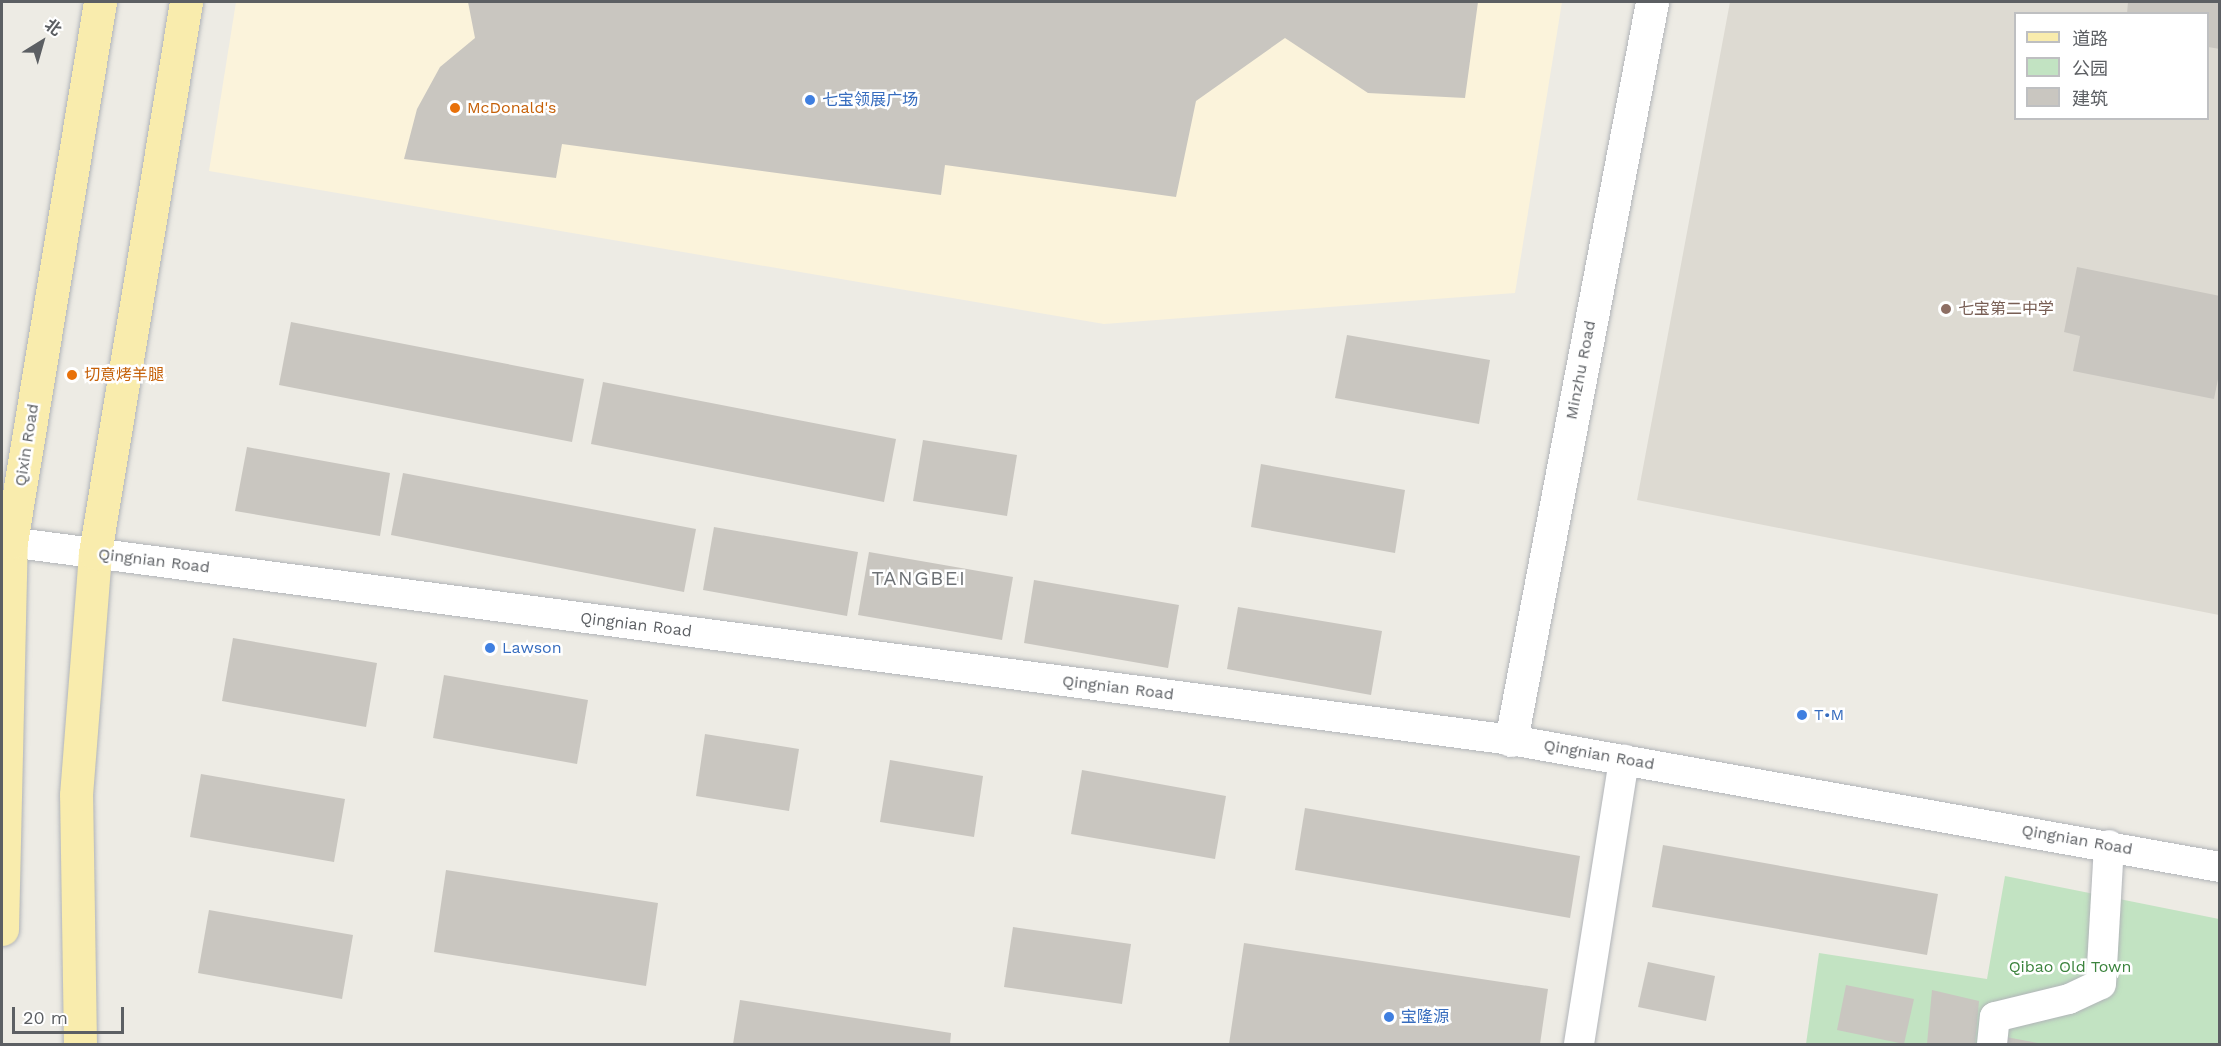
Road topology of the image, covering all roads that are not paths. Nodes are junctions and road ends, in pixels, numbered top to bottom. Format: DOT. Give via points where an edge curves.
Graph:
graph roads {
  1 [pos="100,2"];
  2 [pos="186,2"];
  3 [pos="1652,2"];
  4 [pos="6,542"];
  5 [pos="95,553"];
  6 [pos="1511,740"];
  7 [pos="1624,760"];
  8 [pos="2109,845"];
  9 [pos="2220,867"];
  10 [pos="2,929"];
  11 [pos="80,1044"];
  12 [pos="1579,1044"];
  13 [pos="1992,1044"];
  1 -- 4 [label="main road, Qixin Road"];
  2 -- 5 [label="main road"];
  3 -- 6 [label="street, Minzhu Road"];
  4 -- 5 [label="street, Qingnian Road"];
  4 -- 10 [label="main road, Qixin Road"];
  5 -- 6 [label="street, Qingnian Road"];
  5 -- 11 [label="main road" via="76,795"];
  6 -- 7 [label="street, Qingnian Road"];
  7 -- 8 [label="street, Qingnian Road"];
  7 -- 12 [label="street"];
  8 -- 9 [label="street, Qingnian Road"];
  8 -- 13 [label="street" via="2101,984 2069,999 1995,1017"];
}
